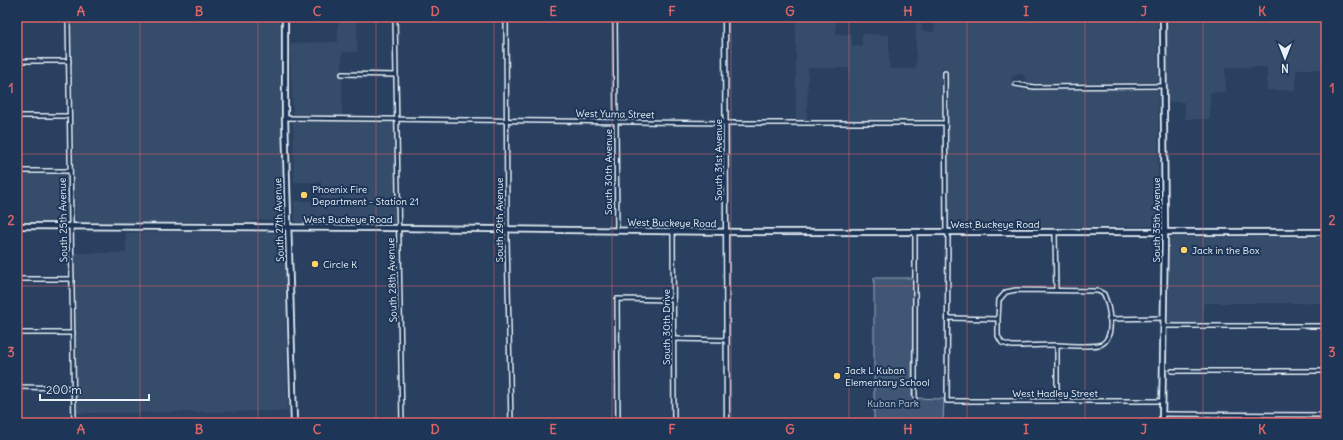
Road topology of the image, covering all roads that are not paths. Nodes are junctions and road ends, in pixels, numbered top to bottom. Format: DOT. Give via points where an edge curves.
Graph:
graph roads {
  1 [pos="68,17"];
  2 [pos="285,17"];
  3 [pos="395,17"];
  4 [pos="506,17"];
  5 [pos="615,17"];
  6 [pos="725,17"];
  7 [pos="1163,17"];
  8 [pos="69,61"];
  9 [pos="17,62"];
  10 [pos="944,73"];
  11 [pos="342,74"];
  12 [pos="396,75"];
  13 [pos="1015,84"];
  14 [pos="1163,86"];
  15 [pos="17,116"];
  16 [pos="69,116"];
  17 [pos="285,118"];
  18 [pos="397,119"];
  19 [pos="506,120"];
  20 [pos="616,122"];
  21 [pos="945,123"];
  22 [pos="726,124"];
  23 [pos="17,171"];
  24 [pos="70,171"];
  25 [pos="17,226"];
  26 [pos="71,226"];
  27 [pos="289,228"];
  28 [pos="398,228"];
  29 [pos="507,230"];
  30 [pos="617,231"];
  31 [pos="673,232"];
  32 [pos="726,232"];
  33 [pos="915,232"];
  34 [pos="1166,232"];
  35 [pos="1326,232"];
  36 [pos="947,233"];
  37 [pos="1055,233"];
  38 [pos="17,279"];
  39 [pos="72,279"];
  40 [pos="1056,290"];
  41 [pos="673,300"];
  42 [pos="948,318"];
  43 [pos="998,318"];
  44 [pos="1164,318"];
  45 [pos="1109,319"];
  46 [pos="1164,326"];
  47 [pos="1326,326"];
  48 [pos="17,333"];
  49 [pos="73,333"];
  50 [pos="674,339"];
  51 [pos="726,340"];
  52 [pos="1057,345"];
  53 [pos="1172,371"];
  54 [pos="1326,371"];
  55 [pos="17,387"];
  56 [pos="74,388"];
  57 [pos="915,397"];
  58 [pos="1057,401"];
  59 [pos="1163,401"];
  60 [pos="1326,401"];
  61 [pos="1162,414"];
  62 [pos="1326,415"];
  63 [pos="74,423"];
  64 [pos="294,423"];
  65 [pos="402,423"];
  66 [pos="511,423"];
  67 [pos="618,423"];
  68 [pos="674,423"];
  69 [pos="727,423"];
  70 [pos="1162,423"];
  71 [pos="1326,423"];
  1 -- 8 [label="street, South 25th Avenue"];
  2 -- 17 [label="main road, South 27th Avenue"];
  3 -- 12 [label="street, South 28th Avenue"];
  4 -- 19 [label="street, South 29th Avenue"];
  5 -- 20 [label="street, South 30th Avenue"];
  6 -- 22 [label="street, South 31st Avenue"];
  7 -- 14 [label="main road, South 35th Avenue"];
  8 -- 9 [label="street"];
  8 -- 16 [label="street, South 25th Avenue"];
  10 -- 21 [label="street"];
  11 -- 12 [label="street"];
  12 -- 18 [label="street, South 28th Avenue"];
  13 -- 14 [label="street" via="1034,87"];
  14 -- 34 [label="main road, South 35th Avenue"];
  15 -- 16 [label="street"];
  16 -- 24 [label="street, South 25th Avenue"];
  17 -- 18 [label="street, West Yuma Street"];
  17 -- 27 [label="main road, South 27th Avenue"];
  18 -- 19 [label="street, West Yuma Street"];
  18 -- 28 [label="street, South 28th Avenue"];
  19 -- 20 [label="street, West Yuma Street"];
  19 -- 29 [label="street, South 29th Avenue"];
  20 -- 22 [label="street, West Yuma Street"];
  20 -- 30 [label="street, South 30th Avenue"];
  21 -- 22 [label="street, West Yuma Street"];
  21 -- 36 [label="street"];
  22 -- 32 [label="street, South 31st Avenue"];
  23 -- 24 [label="street"];
  24 -- 26 [label="street, South 25th Avenue"];
  25 -- 26 [label="main road, West Buckeye Road"];
  26 -- 27 [label="main road, West Buckeye Road"];
  26 -- 39 [label="street, South 25th Avenue"];
  27 -- 28 [label="main road, West Buckeye Road"];
  27 -- 64 [label="main road, South 27th Avenue"];
  28 -- 29 [label="main road, West Buckeye Road"];
  28 -- 65 [label="street, South 28th Avenue"];
  29 -- 30 [label="main road, West Buckeye Road"];
  29 -- 66 [label="street, South 29th Avenue"];
  30 -- 31 [label="main road, West Buckeye Road"];
  31 -- 32 [label="main road, West Buckeye Road"];
  31 -- 41 [label="street, South 30th Drive"];
  32 -- 33 [label="main road, West Buckeye Road"];
  32 -- 51 [label="street, South 31st Avenue"];
  33 -- 36 [label="main road, West Buckeye Road"];
  33 -- 57 [label="street"];
  34 -- 35 [label="main road, West Buckeye Road"];
  34 -- 37 [label="main road, West Buckeye Road"];
  34 -- 44 [label="main road, South 35th Avenue"];
  36 -- 37 [label="main road, West Buckeye Road"];
  36 -- 42 [label="street"];
  37 -- 40 [label="street"];
  38 -- 39 [label="street"];
  39 -- 49 [label="street, South 25th Avenue"];
  40 -- 43 [label="street" via="1006,292 999,300"];
  40 -- 45 [label="street" via="1098,291 1104,294 1109,306"];
  41 -- 50 [label="street, South 30th Drive"];
  41 -- 67 [label="street" via="617,299"];
  42 -- 43 [label="street"];
  42 -- 58 [label="street, West Hadley Street" via="947,401"];
  43 -- 52 [label="street" via="998,336 1002,343 1012,346"];
  44 -- 45 [label="street"];
  44 -- 46 [label="main road, South 35th Avenue"];
  45 -- 52 [label="street" via="1108,337 1102,344"];
  46 -- 47 [label="street"];
  46 -- 59 [label="main road, South 35th Avenue"];
  48 -- 49 [label="street"];
  49 -- 56 [label="street, South 25th Avenue"];
  50 -- 51 [label="street"];
  50 -- 68 [label="street, South 30th Drive"];
  51 -- 69 [label="street, South 31st Avenue"];
  52 -- 58 [label="street"];
  53 -- 54 [label="street"];
  55 -- 56 [label="street"];
  56 -- 63 [label="street, South 25th Avenue"];
  58 -- 59 [label="street, West Hadley Street"];
  59 -- 61 [label="main road, South 35th Avenue"];
  60 -- 62 [label="street"];
  61 -- 62 [label="street"];
  61 -- 70 [label="main road, South 35th Avenue"];
  62 -- 71 [label="street"];
}
